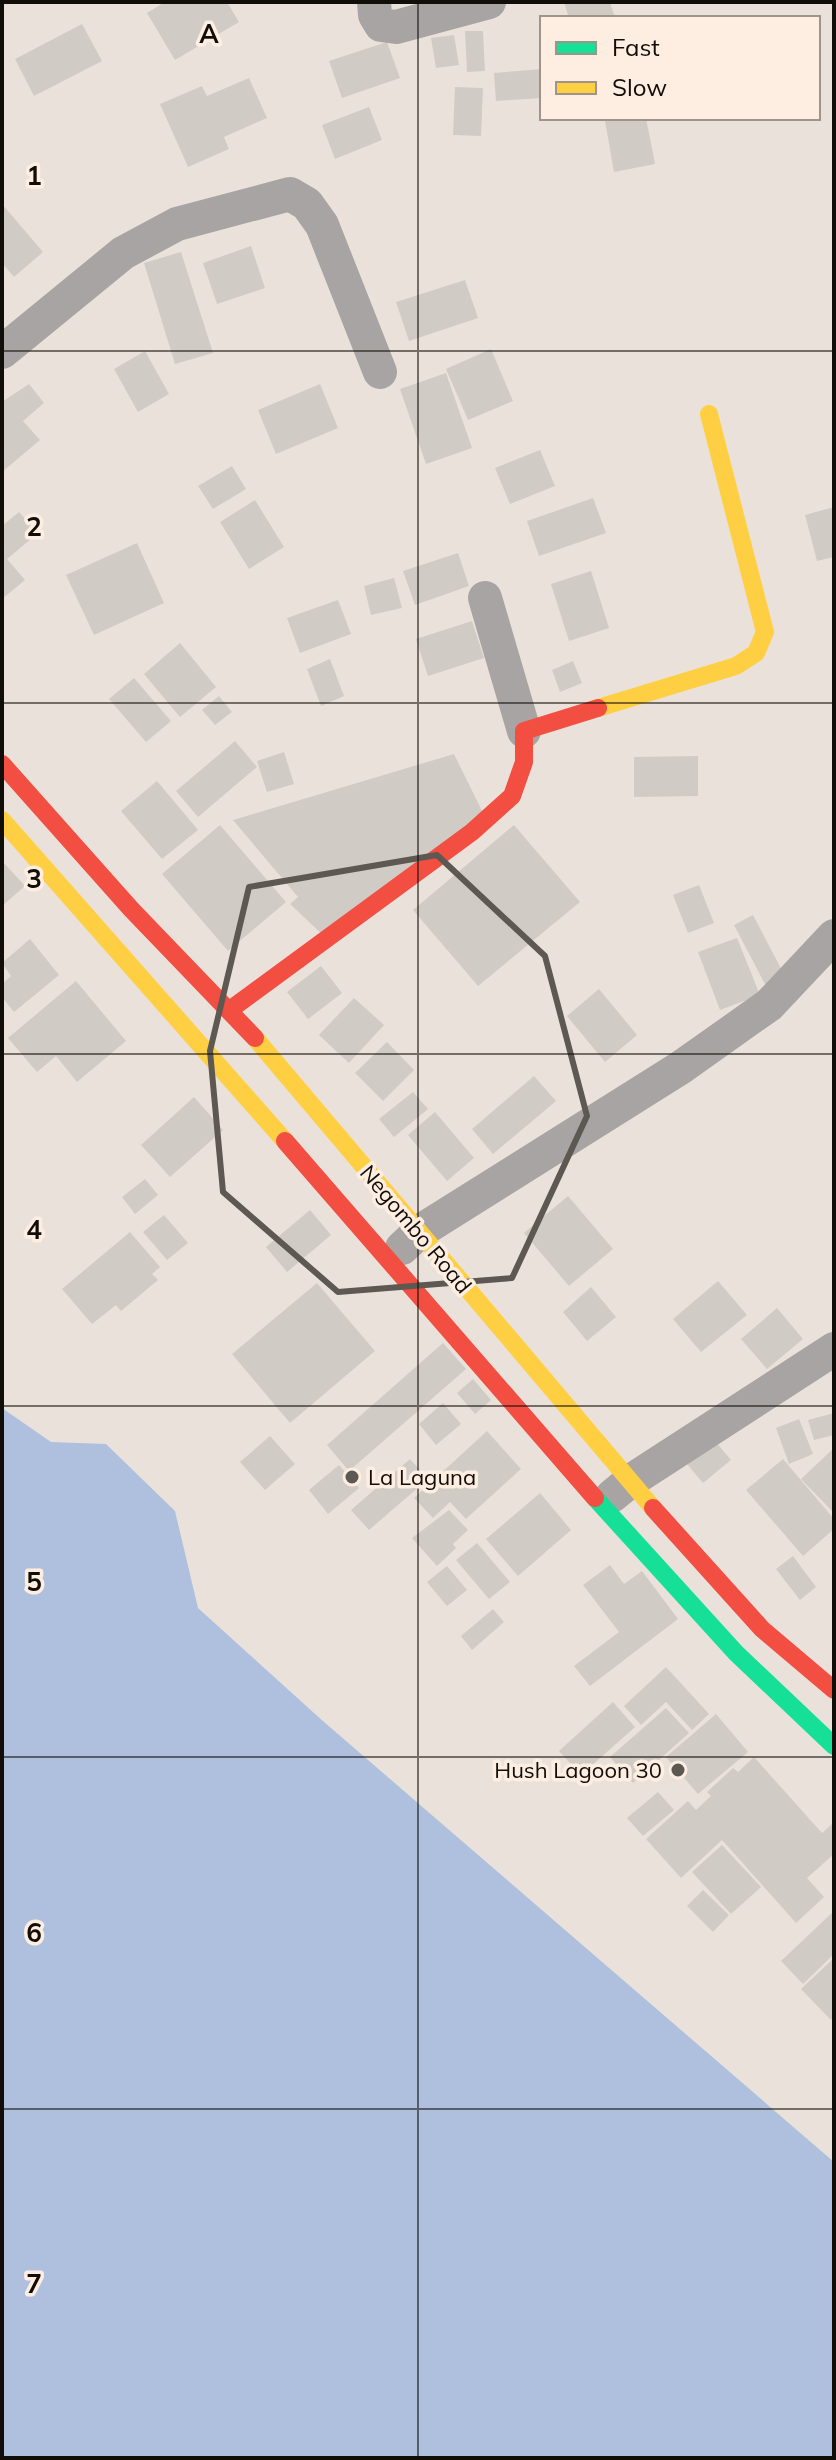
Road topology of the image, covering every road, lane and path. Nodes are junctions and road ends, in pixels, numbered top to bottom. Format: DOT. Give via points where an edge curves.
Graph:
graph roads {
  1 [pos="374,2"];
  2 [pos="489,2"];
  3 [pos="2,352"];
  4 [pos="380,372"];
  5 [pos="709,414"];
  6 [pos="485,598"];
  7 [pos="524,731"];
  8 [pos="2,764"];
  9 [pos="2,820"];
  10 [pos="834,936"];
  11 [pos="231,1009"];
  12 [pos="419,1232"];
  13 [pos="390,1259"];
  14 [pos="834,1349"];
  15 [pos="629,1482"];
  16 [pos="603,1505"];
  17 [pos="830,1681"];
  18 [pos="834,1746"];
  1 -- 2 [label="street" via="381,25 396,27"];
  3 -- 4 [label="street" via="123,253 177,224 290,194 307,204 322,225"];
  5 -- 7 [label="main road" via="765,632 756,653 736,666"];
  6 -- 7 [label="street"];
  7 -- 11 [label="main road" via="524,762 512,796 472,832"];
  8 -- 11 [label="main road, Negombo Road" via="131,909"];
  9 -- 13 [label="main road, Negombo Road"];
  10 -- 12 [label="street" via="756,1014 680,1068"];
  11 -- 12 [label="main road, Negombo Road"];
  12 -- 13 [label="street"];
  12 -- 15 [label="main road, Negombo Road"];
  13 -- 16 [label="main road, Negombo Road"];
  14 -- 15 [label="street"];
  15 -- 16 [label="street"];
  15 -- 17 [label="main road, Negombo Road" via="762,1629"];
  16 -- 18 [label="main road, Negombo Road" via="740,1659"];
}
